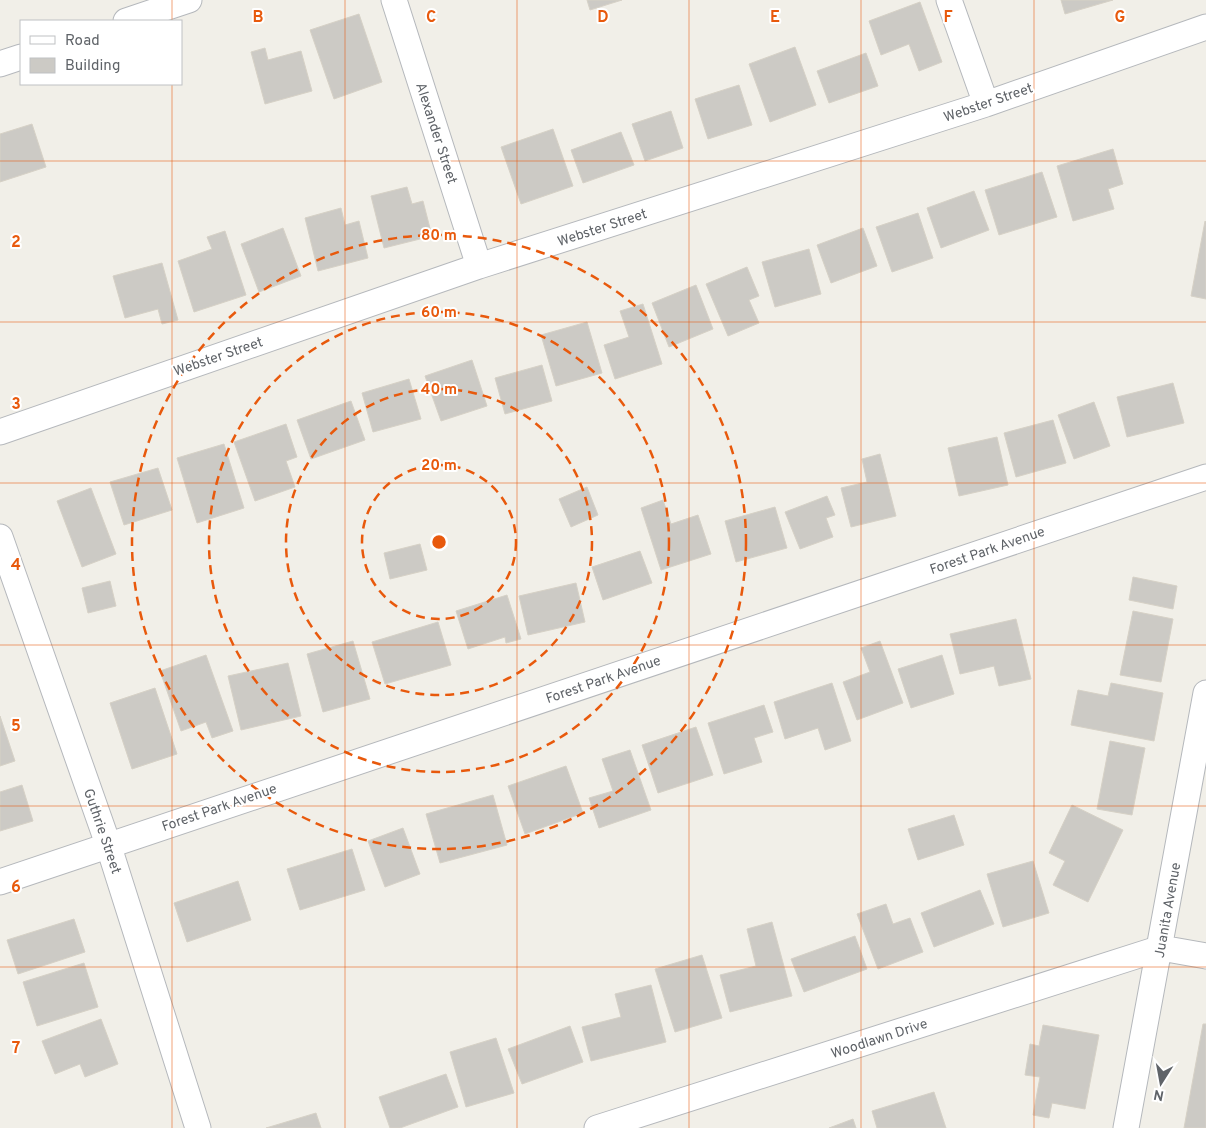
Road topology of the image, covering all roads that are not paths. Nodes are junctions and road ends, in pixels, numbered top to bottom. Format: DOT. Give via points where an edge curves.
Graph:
graph roads {
  1 [pos="189,0"];
  2 [pos="394,0"];
  3 [pos="949,0"];
  4 [pos="129,20"];
  5 [pos="1206,27"];
  6 [pos="20,57"];
  7 [pos="0,64"];
  8 [pos="986,104"];
  9 [pos="479,266"];
  10 [pos="0,432"];
  11 [pos="1206,477"];
  12 [pos="0,537"];
  13 [pos="1206,692"];
  14 [pos="108,844"];
  15 [pos="0,882"];
  16 [pos="1161,948"];
  17 [pos="1206,956"];
  18 [pos="198,1128"];
  19 [pos="597,1128"];
  20 [pos="1126,1128"];
  1 -- 4 [label="street"];
  2 -- 9 [label="street, Alexander Street"];
  3 -- 8 [label="street"];
  5 -- 8 [label="street, Webster Street"];
  6 -- 7 [label="street"];
  8 -- 9 [label="street, Webster Street"];
  9 -- 10 [label="street, Webster Street"];
  11 -- 14 [label="street, Forest Park Avenue"];
  12 -- 14 [label="street, Guthrie Street"];
  13 -- 16 [label="street, Juanita Avenue"];
  14 -- 15 [label="street, Forest Park Avenue"];
  14 -- 18 [label="street, Guthrie Street"];
  16 -- 17 [label="street"];
  16 -- 19 [label="street, Woodlawn Drive"];
  16 -- 20 [label="street, Juanita Avenue"];
}
